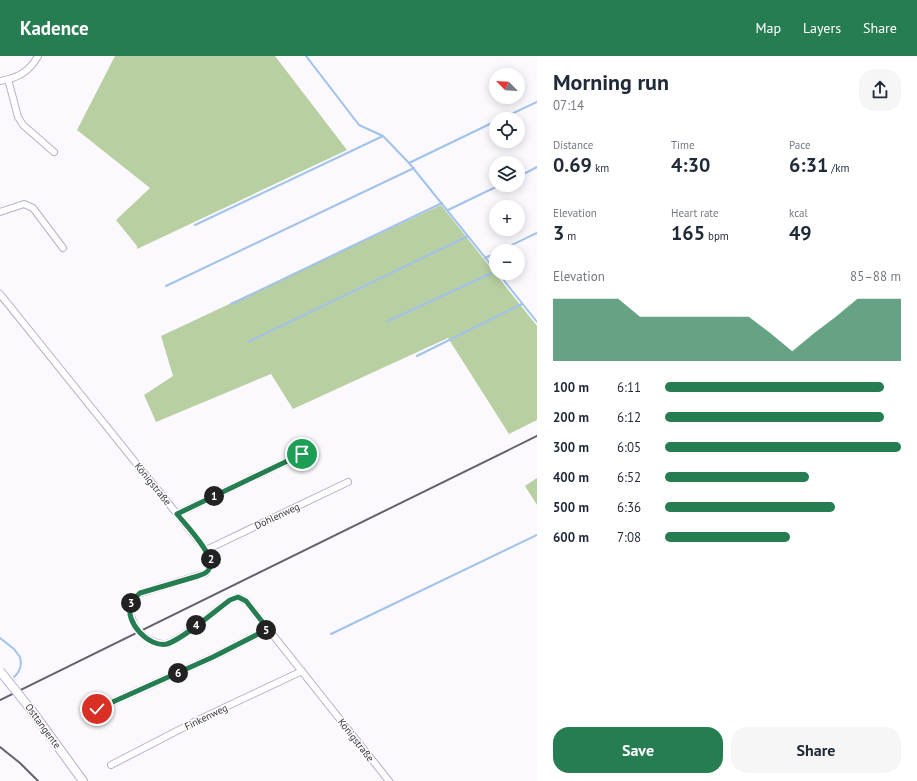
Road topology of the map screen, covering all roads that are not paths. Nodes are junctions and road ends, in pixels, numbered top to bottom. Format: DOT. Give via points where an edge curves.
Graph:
graph roads {
  1 [pos="38,56"];
  2 [pos="8,79"];
  3 [pos="0,81"];
  4 [pos="54,152"];
  5 [pos="0,212"];
  6 [pos="63,248"];
  7 [pos="0,294"];
  8 [pos="302,454"];
  9 [pos="348,482"];
  10 [pos="177,514"];
  11 [pos="206,550"];
  12 [pos="268,629"];
  13 [pos="0,671"];
  14 [pos="302,671"];
  15 [pos="97,709"];
  16 [pos="112,765"];
  17 [pos="83,781"];
  18 [pos="388,781"];
  1 -- 2 [label="street" via="24,73"];
  2 -- 3 [label="street"];
  2 -- 4 [label="street" via="18,117 23,125"];
  5 -- 6 [label="street" via="24,204 33,208"];
  7 -- 10 [label="street, Königstraße"];
  8 -- 10 [label="street"];
  9 -- 11 [label="street, Dohlenweg"];
  10 -- 11 [label="street, Königstraße"];
  11 -- 12 [label="street, Königstraße, bridge" via="211,563 206,573 140,593 134,598 130,614 136,628 146,638 165,644 176,640 230,600 238,597 246,601"];
  12 -- 14 [label="street, Königstraße"];
  12 -- 15 [label="street" via="213,657"];
  13 -- 17 [label="main road, Osttangente, bridge"];
  14 -- 16 [label="street, Finkenweg" via="198,720"];
  14 -- 18 [label="street, Königstraße"];
}
